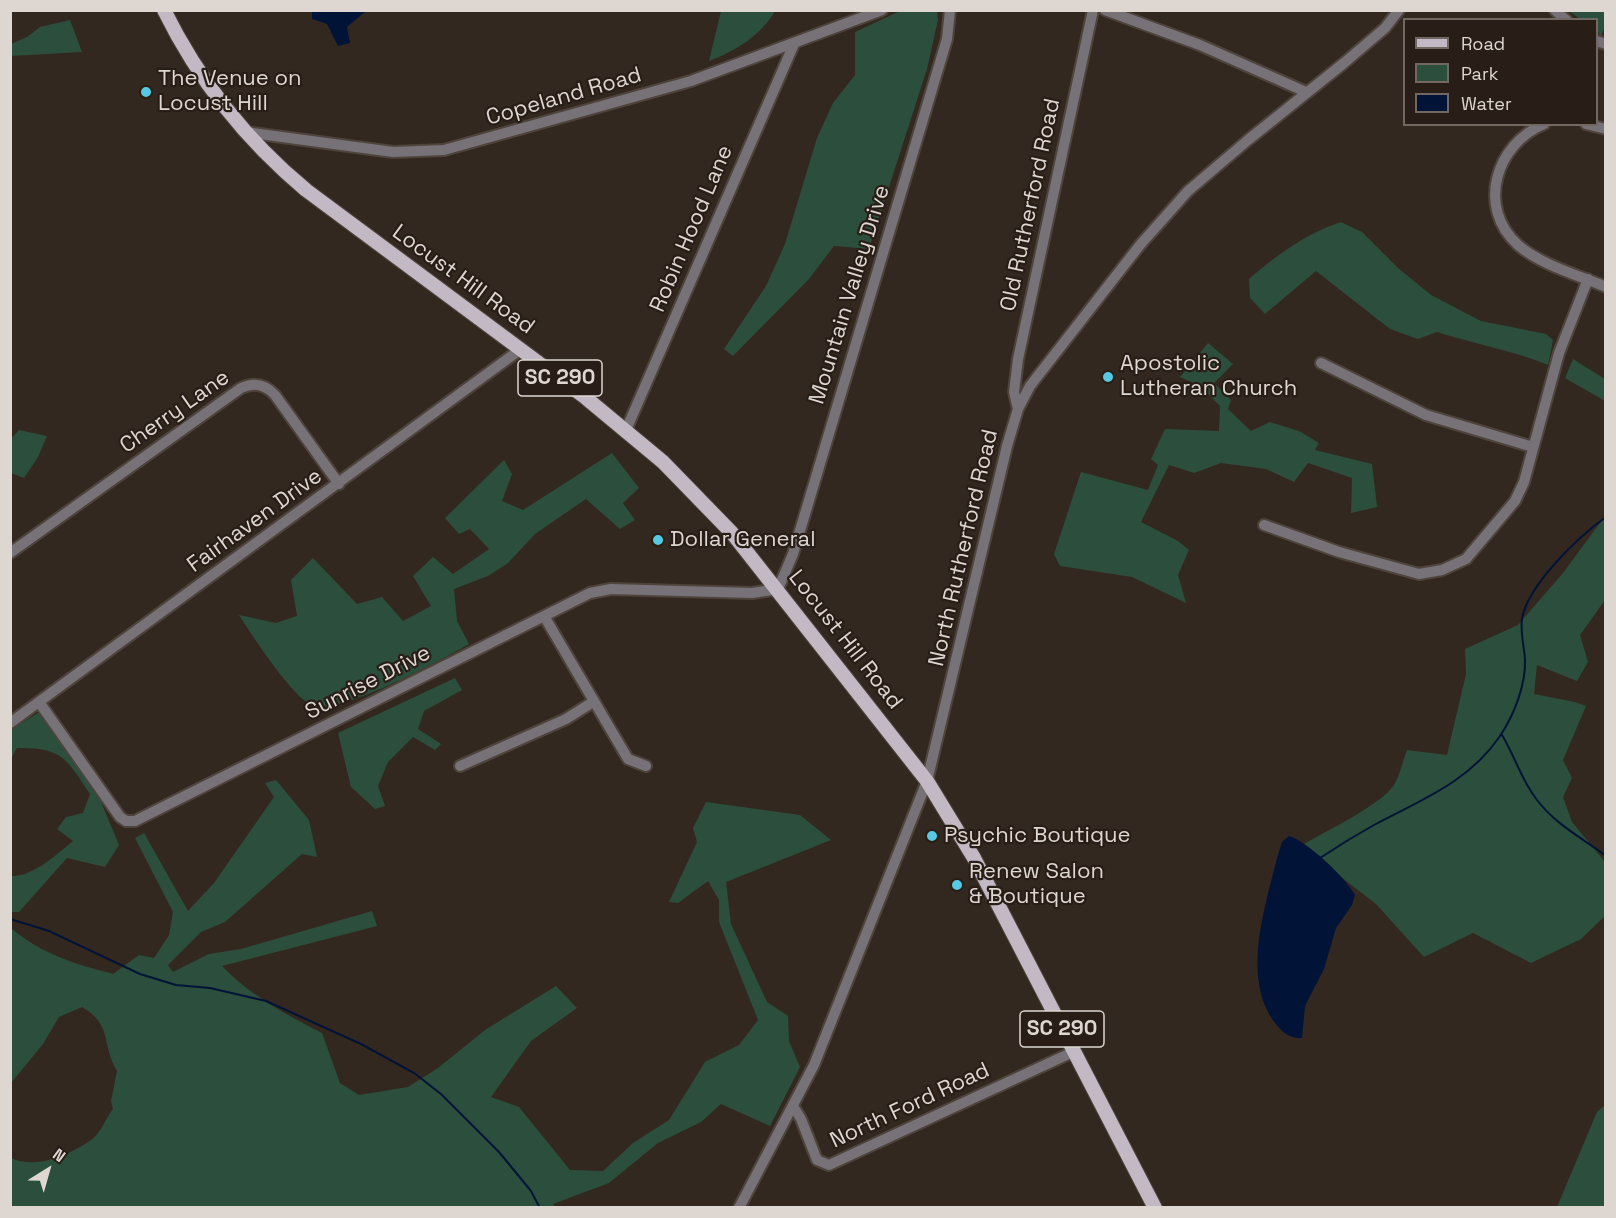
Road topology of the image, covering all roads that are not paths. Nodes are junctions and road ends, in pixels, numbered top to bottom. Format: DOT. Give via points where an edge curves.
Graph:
graph roads {
  1 [pos="164,10"];
  2 [pos="882,10"];
  3 [pos="950,10"];
  4 [pos="1093,10"];
  5 [pos="1105,10"];
  6 [pos="1399,10"];
  7 [pos="794,44"];
  8 [pos="1306,92"];
  9 [pos="1541,126"];
  10 [pos="245,132"];
  11 [pos="1588,279"];
  12 [pos="1605,286"];
  13 [pos="521,349"];
  14 [pos="1321,363"];
  15 [pos="1018,409"];
  16 [pos="626,430"];
  17 [pos="1533,447"];
  18 [pos="339,484"];
  19 [pos="1264,525"];
  20 [pos="10,553"];
  21 [pos="778,589"];
  22 [pos="544,616"];
  23 [pos="39,702"];
  24 [pos="593,702"];
  25 [pos="12,717"];
  26 [pos="460,766"];
  27 [pos="645,766"];
  28 [pos="927,781"];
  29 [pos="1073,1052"];
  30 [pos="793,1107"];
  31 [pos="739,1208"];
  32 [pos="1155,1208"];
  1 -- 10 [label="main road, Locust Hill Road / SC 290" via="206,86"];
  2 -- 7 [label="street, Copeland Road"];
  3 -- 21 [label="street, Mountain Valley Drive" via="947,39 793,554"];
  4 -- 15 [label="street, Old Rutherford Road" via="1018,359 1014,392"];
  5 -- 8 [label="street" via="1200,45"];
  6 -- 8 [label="street, North Rutherford Road" via="1385,27"];
  7 -- 10 [label="street, Copeland Road" via="691,81 444,150 393,152"];
  7 -- 16 [label="street, Robin Hood Lane"];
  8 -- 15 [label="street, North Rutherford Road" via="1211,170 1167,213 1042,369"];
  9 -- 11 [label="street" via="1516,142 1503,159 1496,181 1499,216 1510,236 1526,251"];
  10 -- 13 [label="main road, Locust Hill Road / SC 290" via="306,190"];
  11 -- 12 [label="street"];
  11 -- 17 [label="street" via="1559,353"];
  13 -- 16 [label="main road, Locust Hill Road / SC 290"];
  13 -- 18 [label="street, Fairhaven Drive"];
  14 -- 17 [label="street" via="1426,415"];
  15 -- 28 [label="street, North Rutherford Road"];
  16 -- 21 [label="main road, Locust Hill Road / SC 290" via="701,500"];
  17 -- 19 [label="street" via="1515,501 1466,560 1442,570 1419,574 1339,552"];
  18 -- 20 [label="street, Cherry Lane" via="275,395 265,386 249,384"];
  18 -- 23 [label="street, Fairhaven Drive"];
  21 -- 22 [label="street, Sunrise Drive" via="752,593 600,590"];
  21 -- 28 [label="main road, Locust Hill Road / SC 290"];
  22 -- 23 [label="street, Sunrise Drive" via="135,821 120,817"];
  22 -- 24 [label="street"];
  23 -- 25 [label="street, Fairhaven Drive"];
  24 -- 26 [label="street" via="566,719"];
  24 -- 27 [label="street" via="628,759"];
  28 -- 29 [label="main road, Locust Hill Road / SC 290" via="974,858"];
  28 -- 30 [label="street, North Rutherford Road" via="833,1021"];
  29 -- 30 [label="street, North Ford Road" via="829,1165 817,1160"];
  29 -- 32 [label="main road, Locust Hill Road / SC 290"];
  30 -- 31 [label="street, North Rutherford Road"];
}
